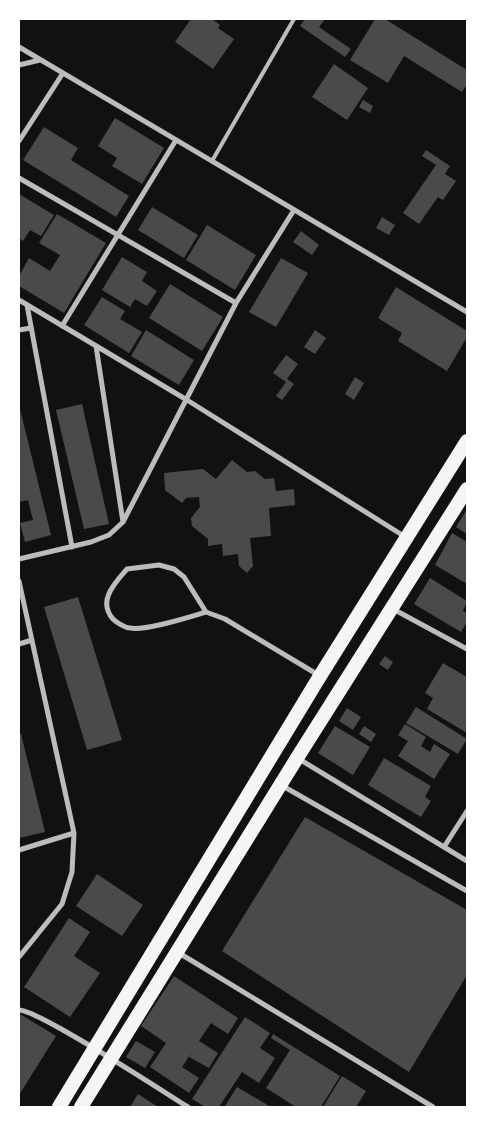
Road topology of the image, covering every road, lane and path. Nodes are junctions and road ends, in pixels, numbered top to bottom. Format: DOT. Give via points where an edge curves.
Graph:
graph roads {
  1 [pos="294,19"];
  2 [pos="19,47"];
  3 [pos="40,60"];
  4 [pos="19,65"];
  5 [pos="63,73"];
  6 [pos="26,130"];
  7 [pos="19,132"];
  8 [pos="176,140"];
  9 [pos="19,141"];
  10 [pos="212,161"];
  11 [pos="19,178"];
  12 [pos="294,210"];
  13 [pos="118,234"];
  14 [pos="19,300"];
  15 [pos="236,303"];
  16 [pos="27,305"];
  17 [pos="467,312"];
  18 [pos="62,326"];
  19 [pos="31,328"];
  20 [pos="19,330"];
  21 [pos="96,346"];
  22 [pos="187,400"];
  23 [pos="467,441"];
  24 [pos="467,489"];
  25 [pos="123,522"];
  26 [pos="407,538"];
  27 [pos="72,547"];
  28 [pos="19,559"];
  29 [pos="19,581"];
  30 [pos="392,609"];
  31 [pos="206,612"];
  32 [pos="32,640"];
  33 [pos="19,644"];
  34 [pos="467,649"];
  35 [pos="320,676"];
  36 [pos="297,758"];
  37 [pos="281,784"];
  38 [pos="467,811"];
  39 [pos="74,833"];
  40 [pos="444,847"];
  41 [pos="19,850"];
  42 [pos="467,861"];
  43 [pos="467,891"];
  44 [pos="177,952"];
  45 [pos="19,957"];
  46 [pos="19,1010"];
  47 [pos="94,1049"];
  48 [pos="111,1060"];
  49 [pos="59,1107"];
  50 [pos="82,1107"];
  51 [pos="188,1107"];
  52 [pos="432,1107"];
  1 -- 10 [label="lane"];
  2 -- 3 [label="street"];
  3 -- 4 [label="street"];
  3 -- 5 [label="street"];
  5 -- 6 [label="street"];
  5 -- 8 [label="street"];
  6 -- 7 [label="street"];
  6 -- 9 [label="street"];
  8 -- 10 [label="street"];
  8 -- 13 [label="street"];
  10 -- 12 [label="street"];
  11 -- 13 [label="street"];
  12 -- 15 [label="street"];
  12 -- 17 [label="street"];
  13 -- 15 [label="street"];
  13 -- 18 [label="street"];
  14 -- 16 [label="street"];
  15 -- 22 [label="street"];
  16 -- 18 [label="street"];
  16 -- 19 [label="street"];
  18 -- 21 [label="street"];
  19 -- 20 [label="street"];
  19 -- 27 [label="street"];
  21 -- 22 [label="street"];
  21 -- 25 [label="street"];
  22 -- 25 [label="street"];
  22 -- 26 [label="street"];
  23 -- 26 [label="highway"];
  24 -- 30 [label="highway"];
  25 -- 27 [label="street" via="109,535"];
  26 -- 35 [label="highway"];
  27 -- 28 [label="street"];
  29 -- 32 [label="street"];
  30 -- 34 [label="street"];
  30 -- 36 [label="highway"];
  31 -- 31 [label="street" via="170,623 130,628 115,621 109,613 106,599 112,586 127,569 159,565 174,569 184,577"];
  31 -- 35 [label="street" via="225,619"];
  32 -- 33 [label="street"];
  32 -- 39 [label="street"];
  35 -- 47 [label="highway"];
  36 -- 37 [label="highway"];
  36 -- 40 [label="street"];
  37 -- 43 [label="street"];
  37 -- 44 [label="highway"];
  38 -- 40 [label="street"];
  39 -- 41 [label="street"];
  39 -- 45 [label="street" via="72,872 62,904"];
  40 -- 42 [label="street"];
  44 -- 48 [label="highway"];
  44 -- 52 [label="street"];
  46 -- 47 [label="street" via="26,1010"];
  47 -- 48 [label="street"];
  47 -- 49 [label="highway"];
  48 -- 50 [label="highway"];
  48 -- 51 [label="street"];
}
